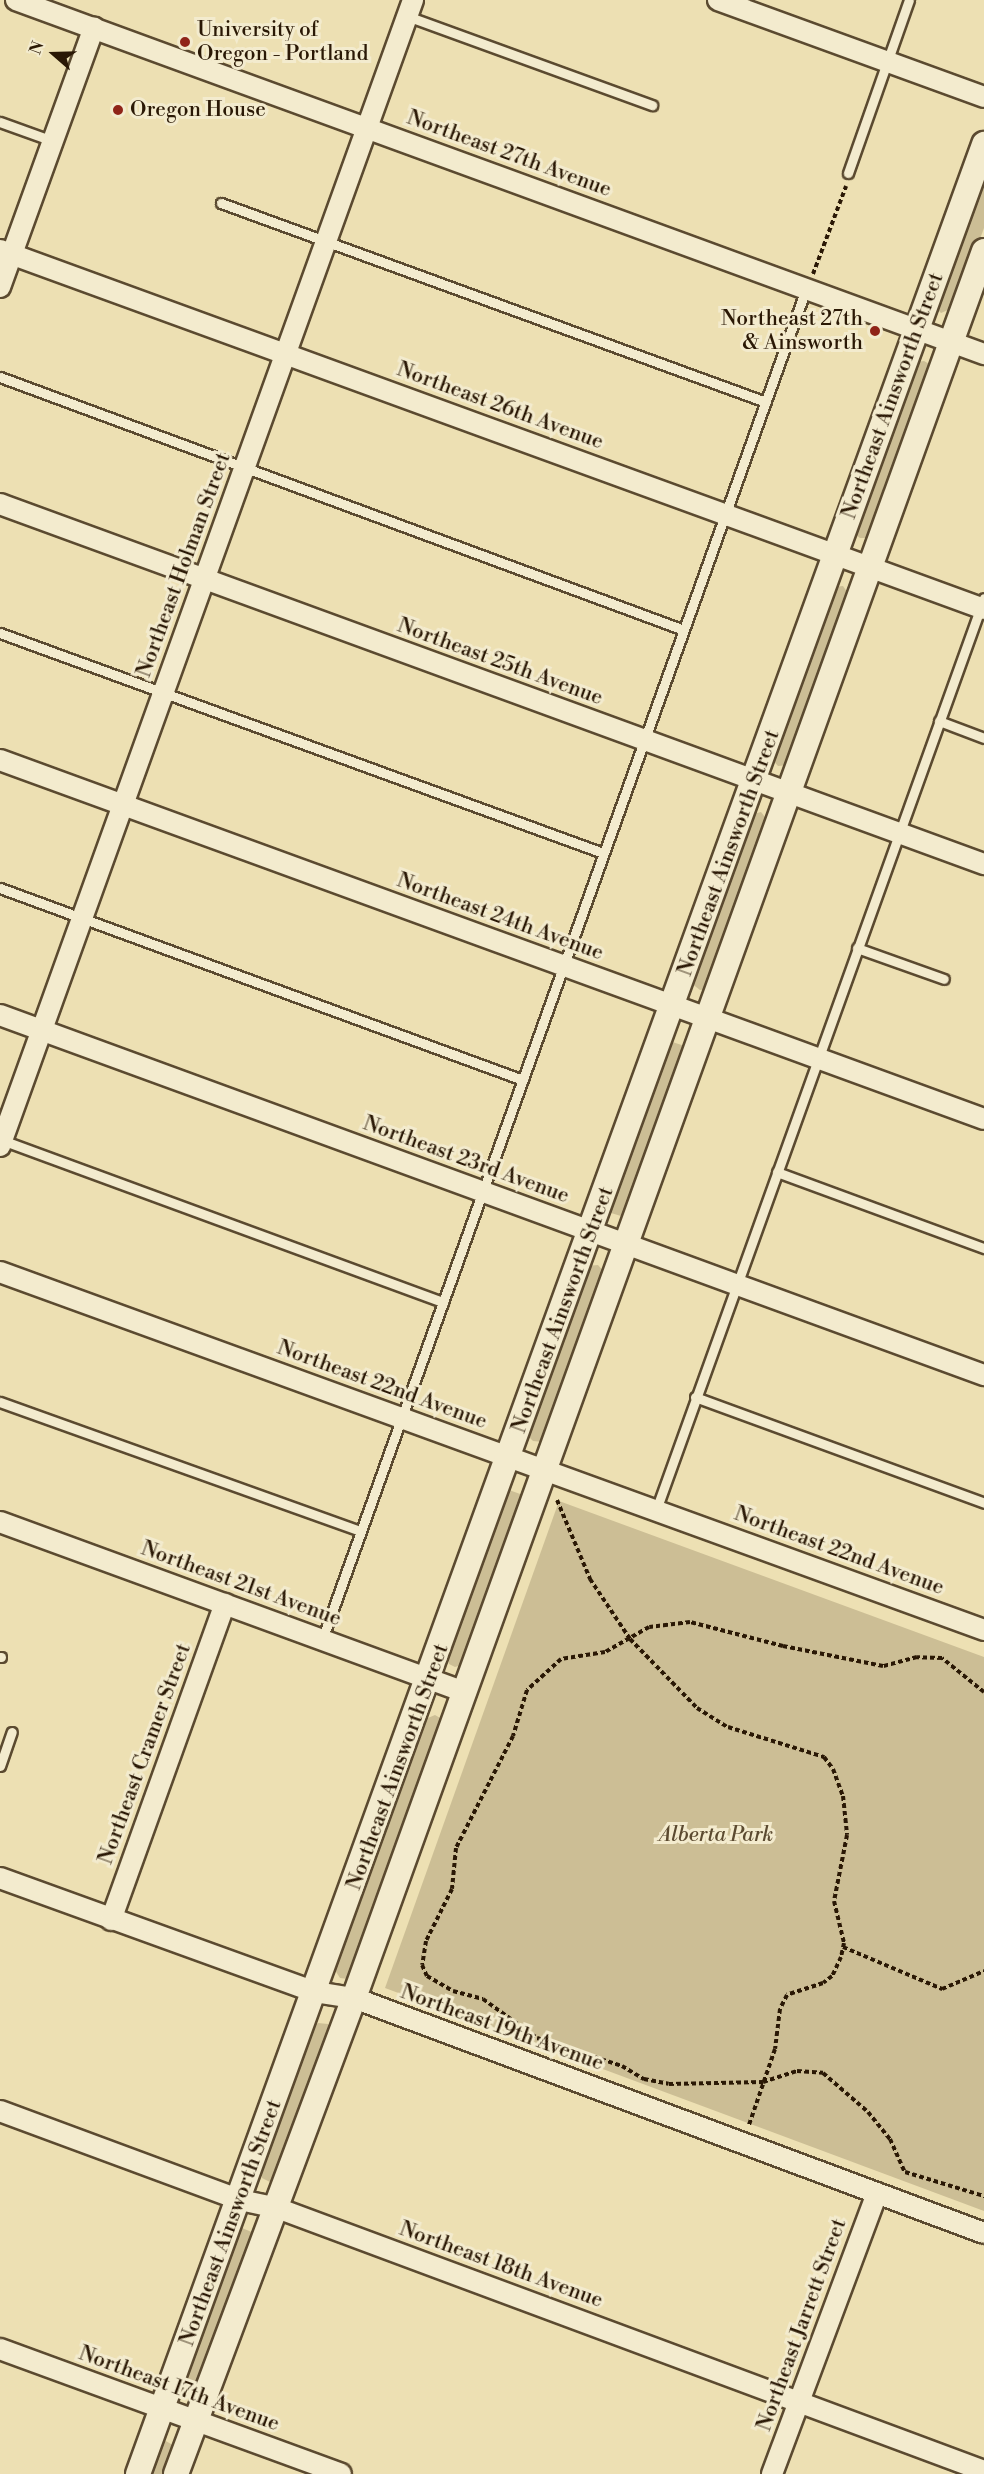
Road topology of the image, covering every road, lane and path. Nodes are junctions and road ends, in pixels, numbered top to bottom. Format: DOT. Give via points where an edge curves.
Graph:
graph roads {
  1 [pos="16,0"];
  2 [pos="718,0"];
  3 [pos="909,0"];
  4 [pos="410,8"];
  5 [pos="94,28"];
  6 [pos="887,62"];
  7 [pos="984,97"];
  8 [pos="652,105"];
  9 [pos="0,122"];
  10 [pos="367,128"];
  11 [pos="53,141"];
  12 [pos="984,144"];
  13 [pos="848,173"];
  14 [pos="221,203"];
  15 [pos="327,240"];
  16 [pos="984,251"];
  17 [pos="6,253"];
  18 [pos="0,287"];
  19 [pos="807,289"];
  20 [pos="918,330"];
  21 [pos="951,342"];
  22 [pos="286,354"];
  23 [pos="984,354"];
  24 [pos="0,377"];
  25 [pos="766,402"];
  26 [pos="245,467"];
  27 [pos="0,504"];
  28 [pos="726,514"];
  29 [pos="836,554"];
  30 [pos="870,566"];
  31 [pos="204,580"];
  32 [pos="983,605"];
  33 [pos="684,630"];
  34 [pos="0,633"];
  35 [pos="164,692"];
  36 [pos="939,721"];
  37 [pos="984,738"];
  38 [pos="645,740"];
  39 [pos="0,760"];
  40 [pos="755,780"];
  41 [pos="789,793"];
  42 [pos="123,805"];
  43 [pos="898,833"];
  44 [pos="603,853"];
  45 [pos="984,864"];
  46 [pos="0,888"];
  47 [pos="82,918"];
  48 [pos="857,948"];
  49 [pos="563,966"];
  50 [pos="944,979"];
  51 [pos="673,1006"];
  52 [pos="0,1015"];
  53 [pos="707,1019"];
  54 [pos="42,1030"];
  55 [pos="817,1059"];
  56 [pos="523,1080"];
  57 [pos="984,1119"];
  58 [pos="1,1143"];
  59 [pos="777,1172"];
  60 [pos="483,1192"];
  61 [pos="592,1231"];
  62 [pos="626,1245"];
  63 [pos="984,1248"];
  64 [pos="0,1272"];
  65 [pos="735,1284"];
  66 [pos="443,1302"];
  67 [pos="984,1375"];
  68 [pos="695,1397"];
  69 [pos="0,1402"];
  70 [pos="401,1418"];
  71 [pos="510,1457"];
  72 [pos="544,1469"];
  73 [pos="984,1503"];
  74 [pos="656,1510"];
  75 [pos="0,1522"];
  76 [pos="361,1531"];
  77 [pos="225,1604"];
  78 [pos="984,1630"];
  79 [pos="630,1639"];
  80 [pos="322,1640"];
  81 [pos="430,1679"];
  82 [pos="465,1692"];
  83 [pos="984,1692"];
  84 [pos="12,1732"];
  85 [pos="0,1766"];
  86 [pos="0,1878"];
  87 [pos="111,1920"];
  88 [pos="843,1947"];
  89 [pos="984,1971"];
  90 [pos="315,1992"];
  91 [pos="354,1998"];
  92 [pos="763,2082"];
  93 [pos="0,2111"];
  94 [pos="744,2143"];
  95 [pos="877,2193"];
  96 [pos="984,2196"];
  97 [pos="240,2200"];
  98 [pos="277,2208"];
  99 [pos="984,2233"];
  100 [pos="0,2349"];
  101 [pos="799,2402"];
  102 [pos="162,2410"];
  103 [pos="196,2420"];
  104 [pos="984,2471"];
  105 [pos="138,2474"];
  106 [pos="176,2474"];
  107 [pos="341,2474"];
  108 [pos="772,2474"];
  1 -- 5 [label="street, Northeast 27th Avenue"];
  2 -- 6 [label="street"];
  3 -- 6 [label="lane"];
  4 -- 8 [label="lane"];
  4 -- 10 [label="street, Northeast Holman Street"];
  5 -- 10 [label="street, Northeast 27th Avenue"];
  5 -- 11 [label="street"];
  6 -- 7 [label="street"];
  6 -- 13 [label="lane"];
  9 -- 11 [label="lane"];
  10 -- 15 [label="street, Northeast Holman Street"];
  10 -- 19 [label="street, Northeast 27th Avenue"];
  11 -- 17 [label="street"];
  12 -- 20 [label="street, Northeast Ainsworth Street"];
  13 -- 19 [label="path" via="822,257"];
  14 -- 15 [label="lane"];
  15 -- 22 [label="street, Northeast Holman Street"];
  15 -- 25 [label="lane"];
  16 -- 21 [label="street, Northeast Ainsworth Street"];
  17 -- 18 [label="street"];
  17 -- 22 [label="street, Northeast 26th Avenue"];
  19 -- 20 [label="street, Northeast 27th Avenue"];
  19 -- 25 [label="lane"];
  20 -- 21 [label="street, Northeast 27th Avenue"];
  20 -- 29 [label="street, Northeast Ainsworth Street"];
  21 -- 23 [label="street, Northeast 27th Avenue"];
  21 -- 30 [label="street, Northeast Ainsworth Street"];
  22 -- 26 [label="street, Northeast Holman Street"];
  22 -- 28 [label="street, Northeast 26th Avenue"];
  24 -- 26 [label="lane"];
  25 -- 28 [label="lane"];
  26 -- 31 [label="street, Northeast Holman Street"];
  26 -- 33 [label="lane"];
  27 -- 31 [label="street, Northeast 25th Avenue"];
  28 -- 29 [label="street, Northeast 26th Avenue"];
  28 -- 33 [label="lane"];
  29 -- 30 [label="street, Northeast 26th Avenue"];
  29 -- 40 [label="street, Northeast Ainsworth Street"];
  30 -- 32 [label="street, Northeast 26th Avenue"];
  30 -- 41 [label="street, Northeast Ainsworth Street"];
  31 -- 35 [label="street, Northeast Holman Street"];
  31 -- 38 [label="street, Northeast 25th Avenue"];
  32 -- 36 [label="lane"];
  33 -- 38 [label="lane"];
  34 -- 35 [label="lane"];
  35 -- 42 [label="street, Northeast Holman Street"];
  35 -- 44 [label="lane"];
  36 -- 37 [label="lane"];
  36 -- 43 [label="lane"];
  38 -- 40 [label="street, Northeast 25th Avenue"];
  38 -- 44 [label="lane"];
  39 -- 42 [label="street, Northeast 24th Avenue"];
  40 -- 41 [label="street, Northeast 25th Avenue"];
  40 -- 51 [label="street, Northeast Ainsworth Street"];
  41 -- 43 [label="street, Northeast 25th Avenue"];
  41 -- 53 [label="street, Northeast Ainsworth Street"];
  42 -- 47 [label="street, Northeast Holman Street"];
  42 -- 49 [label="street, Northeast 24th Avenue"];
  43 -- 45 [label="street, Northeast 25th Avenue"];
  43 -- 48 [label="lane"];
  44 -- 49 [label="lane"];
  46 -- 47 [label="lane"];
  47 -- 54 [label="street, Northeast Holman Street"];
  47 -- 56 [label="lane"];
  48 -- 50 [label="lane"];
  48 -- 55 [label="lane"];
  49 -- 51 [label="street, Northeast 24th Avenue"];
  49 -- 56 [label="lane"];
  51 -- 53 [label="street, Northeast 24th Avenue"];
  51 -- 61 [label="street, Northeast Ainsworth Street"];
  52 -- 54 [label="street, Northeast 23rd Avenue"];
  53 -- 55 [label="street, Northeast 24th Avenue"];
  53 -- 62 [label="street, Northeast Ainsworth Street"];
  54 -- 58 [label="street, Northeast Holman Street"];
  54 -- 60 [label="street, Northeast 23rd Avenue"];
  55 -- 57 [label="street, Northeast 24th Avenue"];
  55 -- 59 [label="lane"];
  56 -- 60 [label="lane"];
  58 -- 66 [label="lane"];
  59 -- 63 [label="lane"];
  59 -- 65 [label="lane"];
  60 -- 61 [label="street, Northeast 23rd Avenue"];
  60 -- 66 [label="lane"];
  61 -- 62 [label="street, Northeast 23rd Avenue"];
  61 -- 71 [label="street, Northeast Ainsworth Street"];
  62 -- 65 [label="street, Northeast 23rd Avenue"];
  62 -- 72 [label="street, Northeast Ainsworth Street"];
  64 -- 70 [label="street, Northeast 22nd Avenue"];
  65 -- 67 [label="street, Northeast 23rd Avenue"];
  65 -- 68 [label="lane"];
  66 -- 70 [label="lane"];
  68 -- 73 [label="lane"];
  68 -- 74 [label="lane"];
  69 -- 76 [label="lane"];
  70 -- 71 [label="street, Northeast 22nd Avenue"];
  70 -- 76 [label="lane"];
  71 -- 72 [label="street, Northeast 22nd Avenue"];
  71 -- 81 [label="street, Northeast Ainsworth Street"];
  72 -- 74 [label="street, Northeast 22nd Avenue"];
  72 -- 79 [label="path" via="590,1579"];
  72 -- 82 [label="street, Northeast Ainsworth Street"];
  74 -- 78 [label="street, Northeast 22nd Avenue"];
  75 -- 77 [label="street, Northeast 21st Avenue"];
  76 -- 80 [label="lane"];
  77 -- 80 [label="street, Northeast 21st Avenue"];
  77 -- 87 [label="street, Northeast Cramer Street"];
  79 -- 83 [label="path" via="649,1628 690,1622 883,1666 917,1657 942,1658"];
  79 -- 88 [label="path" via="697,1708 728,1726 824,1757 833,1769 843,1796 847,1835 834,1901"];
  79 -- 92 [label="path" via="605,1652 561,1659 527,1690 513,1736 456,1848 452,1889 426,1941 422,1965 427,1976 453,1991 483,1999 537,2038 622,2066 644,2079 669,2085"];
  80 -- 81 [label="street, Northeast 21st Avenue"];
  81 -- 82 [label="street, Northeast 21st Avenue"];
  81 -- 90 [label="street, Northeast Ainsworth Street"];
  82 -- 91 [label="street, Northeast Ainsworth Street"];
  84 -- 85 [label="lane"];
  86 -- 87 [label="street, Northeast 19th Avenue"];
  87 -- 90 [label="street, Northeast 19th Avenue"];
  88 -- 89 [label="path" via="942,1989"];
  88 -- 92 [label="path" via="832,1976 788,1995"];
  90 -- 91 [label="street, Northeast 19th Avenue"];
  90 -- 97 [label="street, Northeast Ainsworth Street"];
  91 -- 94 [label="street, Northeast 19th Avenue"];
  91 -- 98 [label="street, Northeast Ainsworth Street"];
  92 -- 94 [label="path"];
  92 -- 96 [label="path" via="797,2071 823,2073 868,2112 890,2139 905,2172"];
  93 -- 97 [label="street, Northeast 18th Avenue"];
  94 -- 95 [label="street, Northeast 19th Avenue"];
  95 -- 99 [label="street, Northeast 19th Avenue"];
  95 -- 101 [label="street, Northeast Jarrett Street"];
  97 -- 98 [label="street, Northeast 18th Avenue"];
  97 -- 102 [label="street, Northeast Ainsworth Street"];
  98 -- 101 [label="street, Northeast 18th Avenue"];
  98 -- 103 [label="street, Northeast Ainsworth Street"];
  100 -- 102 [label="street, Northeast 17th Avenue"];
  101 -- 104 [label="street, Northeast 18th Avenue"];
  101 -- 108 [label="street, Northeast Jarrett Street"];
  102 -- 103 [label="street, Northeast 17th Avenue"];
  102 -- 105 [label="street, Northeast Ainsworth Street"];
  103 -- 106 [label="street, Northeast Ainsworth Street"];
  103 -- 107 [label="street, Northeast 17th Avenue"];
}
